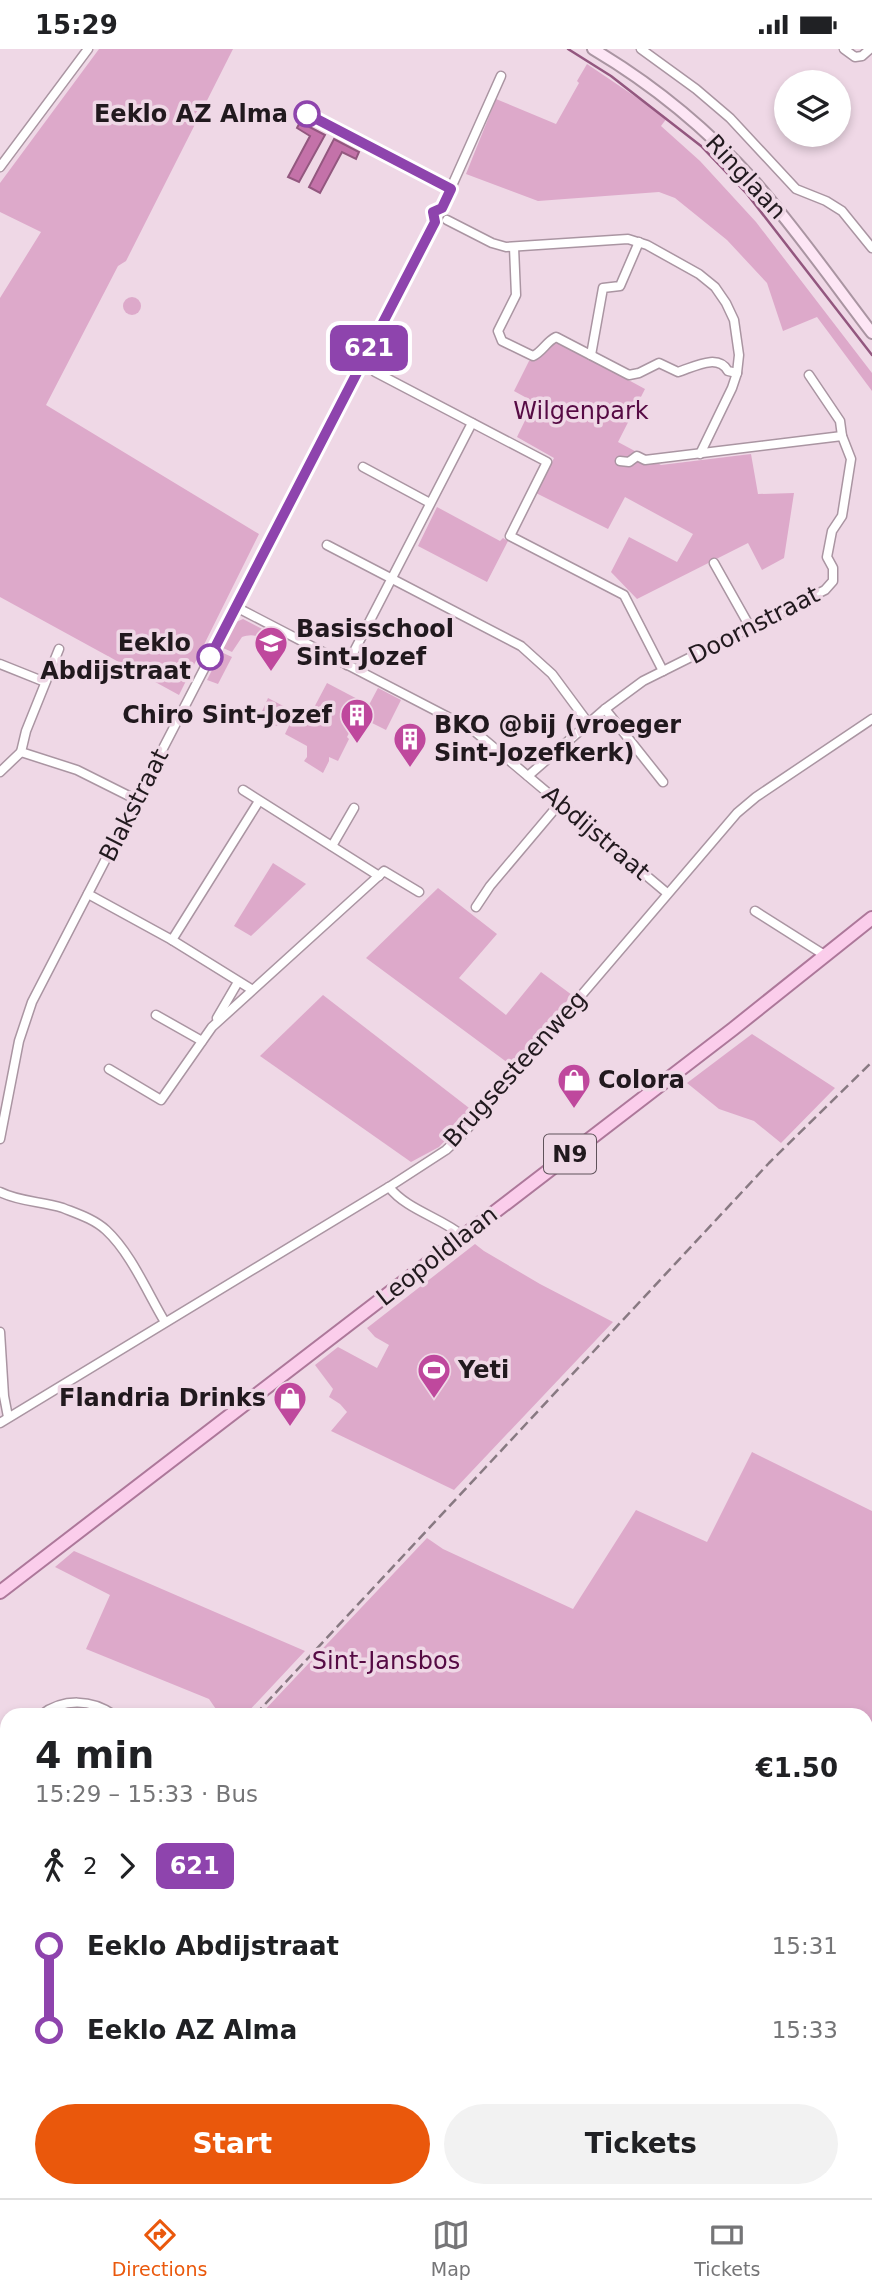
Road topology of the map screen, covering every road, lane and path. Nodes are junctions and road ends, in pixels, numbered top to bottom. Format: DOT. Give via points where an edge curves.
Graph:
graph roads {
  1 [pos="88,49"];
  2 [pos="593,49"];
  3 [pos="641,49"];
  4 [pos="844,49"];
  5 [pos="870,49"];
  6 [pos="500,76"];
  7 [pos="0,167"];
  8 [pos="442,208"];
  9 [pos="447,220"];
  10 [pos="435,222"];
  11 [pos="639,241"];
  12 [pos="514,247"];
  13 [pos="872,248"];
  14 [pos="872,333"];
  15 [pos="366,353"];
  16 [pos="591,355"];
  17 [pos="375,372"];
  18 [pos="737,373"];
  19 [pos="356,374"];
  20 [pos="808,375"];
  21 [pos="472,423"];
  22 [pos="842,436"];
  23 [pos="700,454"];
  24 [pos="620,461"];
  25 [pos="363,467"];
  26 [pos="430,503"];
  27 [pos="327,545"];
  28 [pos="714,563"];
  29 [pos="393,578"];
  30 [pos="236,607"];
  31 [pos="750,627"];
  32 [pos="59,649"];
  33 [pos="0,664"];
  34 [pos="348,665"];
  35 [pos="663,671"];
  36 [pos="45,683"];
  37 [pos="605,709"];
  38 [pos="872,719"];
  39 [pos="589,724"];
  40 [pos="20,752"];
  41 [pos="0,771"];
  42 [pos="528,776"];
  43 [pos="663,782"];
  44 [pos="243,790"];
  45 [pos="137,800"];
  46 [pos="259,801"];
  47 [pos="560,803"];
  48 [pos="354,808"];
  49 [pos="332,846"];
  50 [pos="379,876"];
  51 [pos="419,893"];
  52 [pos="667,893"];
  53 [pos="88,894"];
  54 [pos="476,907"];
  55 [pos="755,911"];
  56 [pos="872,918"];
  57 [pos="172,940"];
  58 [pos="826,956"];
  59 [pos="238,982"];
  60 [pos="251,989"];
  61 [pos="156,1015"];
  62 [pos="212,1027"];
  63 [pos="202,1041"];
  64 [pos="109,1069"];
  65 [pos="0,1139"];
  66 [pos="389,1187"];
  67 [pos="0,1192"];
  68 [pos="463,1236"];
  69 [pos="165,1322"];
  70 [pos="0,1332"];
  71 [pos="8,1417"];
  72 [pos="0,1423"];
  73 [pos="0,1592"];
  74 [pos="50,1708"];
  75 [pos="101,1708"];
  1 -- 7 [label="street"];
  2 -- 14 [label="main road, Ringlaan" via="669,103 730,156 773,203"];
  3 -- 13 [label="street" via="730,118 796,189 842,211"];
  4 -- 5 [label="street" via="855,57"];
  6 -- 8 [label="street"];
  8 -- 9 [label="street" via="448,212"];
  8 -- 10 [label="street" via="433,212"];
  9 -- 10 [label="street"];
  9 -- 12 [label="street" via="492,243"];
  10 -- 15 [label="street, Blakstraat"];
  11 -- 12 [label="street"];
  11 -- 16 [label="street" via="620,286 603,288"];
  11 -- 18 [label="street" via="715,287 734,320"];
  12 -- 16 [label="street" via="516,295 498,331 502,341 533,356 556,337"];
  15 -- 17 [label="street"];
  15 -- 19 [label="street, Blakstraat"];
  16 -- 18 [label="street" via="629,375 659,363 678,372 718,361"];
  17 -- 19 [label="street"];
  17 -- 21 [label="street"];
  18 -- 23 [label="street"];
  19 -- 30 [label="street, Blakstraat"];
  20 -- 22 [label="street, Doornstraat" via="840,421"];
  21 -- 26 [label="street"];
  21 -- 35 [label="street" via="547,462 510,536 624,595"];
  22 -- 23 [label="street"];
  22 -- 31 [label="street, Doornstraat" via="851,459 842,516 832,531 827,557 833,581 825,590"];
  23 -- 24 [label="street"];
  25 -- 26 [label="street"];
  26 -- 29 [label="street"];
  27 -- 29 [label="street"];
  28 -- 31 [label="street"];
  29 -- 34 [label="street"];
  29 -- 39 [label="street" via="521,646 552,674"];
  30 -- 34 [label="street, Abdijstraat"];
  30 -- 45 [label="street, Blakstraat"];
  31 -- 35 [label="street, Doornstraat"];
  32 -- 36 [label="street"];
  33 -- 36 [label="street"];
  34 -- 42 [label="street, Abdijstraat" via="473,730"];
  35 -- 37 [label="street, Doornstraat"];
  36 -- 40 [label="street"];
  37 -- 39 [label="street, Doornstraat"];
  37 -- 43 [label="street"];
  38 -- 52 [label="street, Brugsesteenweg" via="756,797"];
  39 -- 42 [label="street, Doornstraat"];
  40 -- 41 [label="street"];
  40 -- 45 [label="street" via="77,770"];
  42 -- 47 [label="street, Abdijstraat"];
  44 -- 46 [label="street"];
  45 -- 53 [label="street, Blakstraat"];
  46 -- 49 [label="street"];
  46 -- 57 [label="street"];
  47 -- 52 [label="street, Abdijstraat"];
  47 -- 54 [label="street"];
  48 -- 49 [label="street"];
  49 -- 50 [label="street"];
  50 -- 51 [label="street" via="384,871"];
  50 -- 60 [label="street"];
  52 -- 66 [label="street, Brugsesteenweg" via="462,1135"];
  53 -- 57 [label="street"];
  53 -- 65 [label="street, Blakstraat" via="32,1002 19,1041"];
  55 -- 58 [label="street"];
  56 -- 58 [label="main road, Leopoldlaan / N9"];
  57 -- 59 [label="street"];
  58 -- 68 [label="main road, Leopoldlaan / N9"];
  59 -- 60 [label="street"];
  59 -- 62 [label="street"];
  60 -- 62 [label="street"];
  61 -- 63 [label="street"];
  62 -- 63 [label="street"];
  63 -- 64 [label="street" via="161,1100"];
  66 -- 68 [label="street" via="400,1200"];
  66 -- 69 [label="street, Brugsesteenweg"];
  67 -- 69 [label="street" via="84,1216 106,1230"];
  68 -- 73 [label="main road, Leopoldlaan / N9"];
  69 -- 71 [label="street, Brugsesteenweg"];
  70 -- 71 [label="street"];
  71 -- 72 [label="street, Brugsesteenweg"];
  74 -- 75 [label="street" via="73,1702"];
}
